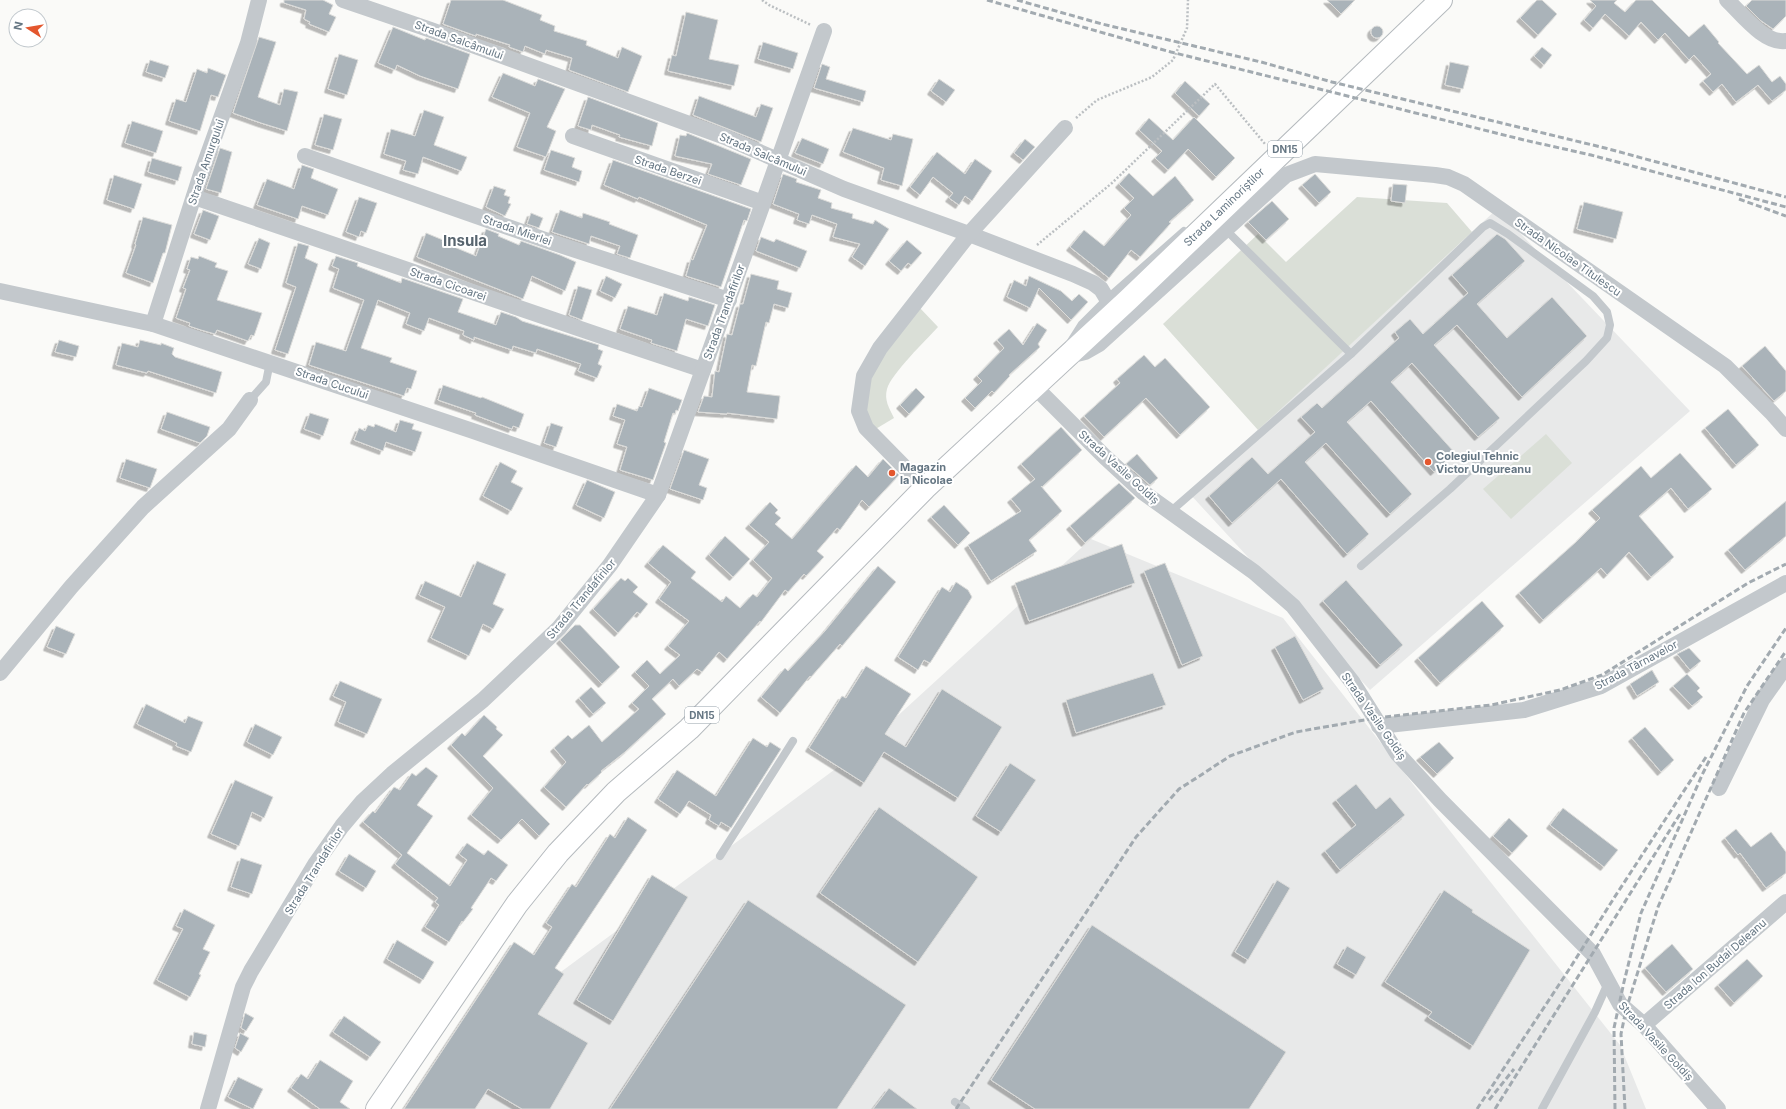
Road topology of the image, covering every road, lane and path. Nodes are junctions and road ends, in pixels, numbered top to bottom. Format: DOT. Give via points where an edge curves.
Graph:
graph roads {
  1 [pos="259,0"];
  2 [pos="343,0"];
  3 [pos="762,0"];
  4 [pos="1188,0"];
  5 [pos="1441,0"];
  6 [pos="1727,0"];
  7 [pos="824,31"];
  8 [pos="1786,41"];
  9 [pos="1065,128"];
  10 [pos="573,136"];
  11 [pos="1270,149"];
  12 [pos="305,156"];
  13 [pos="779,159"];
  14 [pos="194,196"];
  15 [pos="764,204"];
  16 [pos="1211,223"];
  17 [pos="969,234"];
  18 [pos="1024,255"];
  19 [pos="2,295"];
  20 [pos="1107,299"];
  21 [pos="729,300"];
  22 [pos="153,324"];
  23 [pos="1351,354"];
  24 [pos="1069,355"];
  25 [pos="270,362"];
  26 [pos="703,370"];
  27 [pos="1035,387"];
  28 [pos="250,400"];
  29 [pos="1786,429"];
  30 [pos="925,488"];
  31 [pos="658,495"];
  32 [pos="1170,512"];
  33 [pos="1361,566"];
  34 [pos="1786,583"];
  35 [pos="1786,666"];
  36 [pos="0,673"];
  37 [pos="1379,726"];
  38 [pos="793,741"];
  39 [pos="1719,788"];
  40 [pos="720,856"];
  41 [pos="1786,902"];
  42 [pos="1608,982"];
  43 [pos="1644,1026"];
  44 [pos="955,1102"];
  45 [pos="208,1109"];
  46 [pos="377,1109"];
  47 [pos="966,1109"];
  48 [pos="1542,1109"];
  49 [pos="1718,1109"];
  1 -- 14 [label="street, Strada Amurgului" via="248,43"];
  2 -- 13 [label="street, Strada Salcâmului"];
  3 -- 7 [label="path"];
  4 -- 9 [label="path" via="1187,28 1173,60 1152,77 1097,100"];
  5 -- 16 [label="main road, Strada Laminoriștilor / DN15"];
  6 -- 8 [label="street" via="1767,38"];
  7 -- 13 [label="street, Strada Trandafirilor"];
  9 -- 17 [label="street"];
  10 -- 15 [label="street, Strada Berzei"];
  11 -- 18 [label="path" via="1215,84 1112,183"];
  12 -- 21 [label="street, Strada Mierlei" via="552,242"];
  13 -- 15 [label="street, Strada Trandafirilor"];
  13 -- 17 [label="street, Strada Salcâmului" via="844,189"];
  14 -- 22 [label="street, Strada Amurgului"];
  14 -- 26 [label="street, Strada Cicoarei"];
  15 -- 21 [label="street, Strada Trandafirilor"];
  16 -- 20 [label="lane"];
  16 -- 23 [label="lane"];
  16 -- 24 [label="main road, Strada Laminoriștilor / DN15"];
  16 -- 24 [label="street" via="1172,280 1099,344 1085,352"];
  16 -- 29 [label="street, Strada Nicolae Titulescu" via="1286,175 1314,164 1448,177 1464,184 1725,366"];
  17 -- 18 [label="street, Strada Salcâmului"];
  17 -- 30 [label="street" via="880,348 864,376 859,411 866,428"];
  18 -- 20 [label="street, Strada Salcâmului" via="1093,283 1101,289"];
  19 -- 22 [label="street, Strada Cucului"];
  20 -- 24 [label="lane" via="1070,340"];
  21 -- 26 [label="street, Strada Trandafirilor"];
  22 -- 25 [label="street, Strada Cucului"];
  23 -- 32 [label="lane"];
  23 -- 33 [label="lane" via="1490,223 1593,296 1607,312 1610,325 1607,338 1586,361 1450,489"];
  24 -- 27 [label="main road, DN15"];
  25 -- 28 [label="lane" via="266,382"];
  25 -- 31 [label="street, Strada Cucului"];
  26 -- 31 [label="street, Strada Trandafirilor"];
  27 -- 30 [label="main road, DN15"];
  27 -- 32 [label="street, Strada Vasile Goldiș" via="1128,478"];
  28 -- 36 [label="street" via="229,429 143,507 71,587"];
  30 -- 46 [label="main road, DN15" via="689,729 616,792 558,853 517,904"];
  31 -- 45 [label="street, Strada Trandafirilor" via="610,565 559,628 483,700 392,774 363,801 342,826 316,864 243,987"];
  32 -- 37 [label="street, Strada Vasile Goldiș" via="1254,572 1293,606 1353,683"];
  34 -- 37 [label="street, Strada Târnavelor" via="1600,686 1524,710"];
  35 -- 39 [label="street" via="1762,700"];
  37 -- 42 [label="street, Strada Vasile Goldiș" via="1397,753 1440,800 1593,954"];
  38 -- 40 [label="lane"];
  41 -- 43 [label="street, Strada Ion Budai Deleanu"];
  42 -- 43 [label="street, Strada Vasile Goldiș" via="1620,1004"];
  42 -- 48 [label="lane" via="1595,1012"];
  43 -- 49 [label="street, Strada Vasile Goldiș"];
  44 -- 47 [label="lane"];
}
